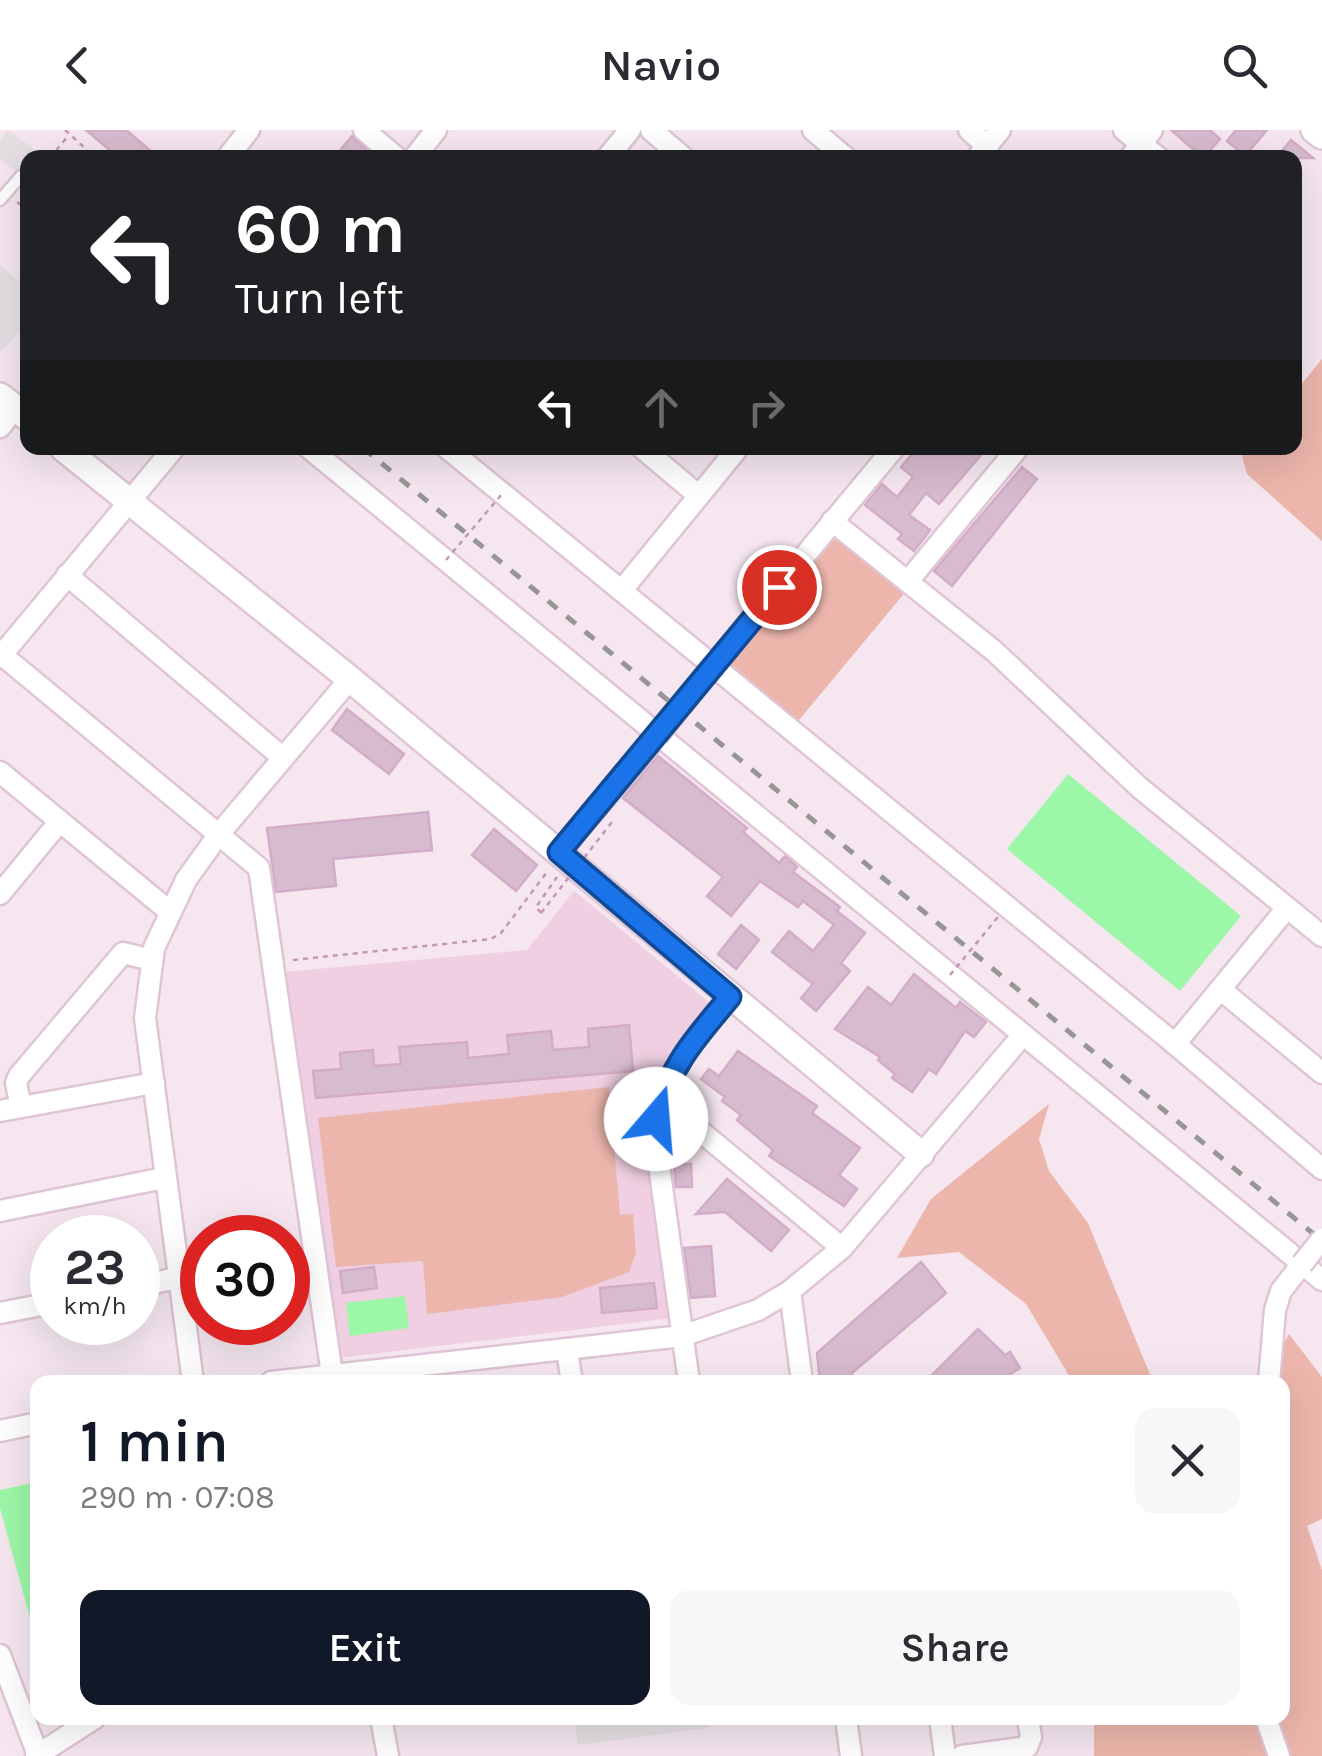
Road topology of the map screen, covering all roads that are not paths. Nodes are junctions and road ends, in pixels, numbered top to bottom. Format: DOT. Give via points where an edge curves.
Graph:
graph roads {
  1 [pos="249,130"];
  2 [pos="364,130"];
  3 [pos="436,130"];
  4 [pos="630,130"];
  5 [pos="651,130"];
  6 [pos="813,130"];
  7 [pos="968,130"];
  8 [pos="1124,130"];
  9 [pos="1314,130"];
  10 [pos="1322,136"];
  11 [pos="988,144"];
  12 [pos="1141,144"];
  13 [pos="233,150"];
  14 [pos="388,150"];
  15 [pos="420,150"];
  16 [pos="614,150"];
  17 [pos="675,150"];
  18 [pos="837,150"];
  19 [pos="20,177"];
  20 [pos="0,200"];
  21 [pos="72,455"];
  22 [pos="168,455"];
  23 [pos="318,455"];
  24 [pos="456,455"];
  25 [pos="650,455"];
  26 [pos="732,455"];
  27 [pos="888,455"];
  28 [pos="1012,455"];
  29 [pos="698,495"];
  30 [pos="130,502"];
  31 [pos="832,520"];
  32 [pos="68,575"];
  33 [pos="908,581"];
  34 [pos="622,590"];
  35 [pos="1,656"];
  36 [pos="713,666"];
  37 [pos="350,678"];
  38 [pos="657,736"];
  39 [pos="283,758"];
  40 [pos="0,772"];
  41 [pos="60,821"];
  42 [pos="218,834"];
  43 [pos="557,863"];
  44 [pos="0,894"];
  45 [pos="1287,908"];
  46 [pos="169,911"];
  47 [pos="1322,936"];
  48 [pos="152,960"];
  49 [pos="1220,989"];
  50 [pos="730,997"];
  51 [pos="1022,1036"];
  52 [pos="1175,1044"];
  53 [pos="1322,1073"];
  54 [pos="154,1083"];
  55 [pos="661,1099"];
  56 [pos="10,1109"];
  57 [pos="921,1154"];
  58 [pos="1322,1169"];
  59 [pos="164,1178"];
  60 [pos="0,1211"];
  61 [pos="1322,1240"];
  62 [pos="842,1248"];
  63 [pos="1302,1264"];
  64 [pos="178,1278"];
  65 [pos="1322,1280"];
  66 [pos="160,1282"];
  67 [pos="790,1292"];
  68 [pos="30,1307"];
  69 [pos="0,1313"];
  70 [pos="682,1336"];
  71 [pos="567,1351"];
  72 [pos="451,1374"];
  73 [pos="192,1375"];
  74 [pos="331,1375"];
  75 [pos="571,1375"];
  76 [pos="688,1375"];
  77 [pos="801,1375"];
  78 [pos="1269,1375"];
  79 [pos="30,1425"];
  80 [pos="0,1431"];
  81 [pos="0,1655"];
  82 [pos="84,1725"];
  83 [pos="382,1725"];
  84 [pos="847,1725"];
  85 [pos="941,1725"];
  86 [pos="1029,1725"];
  87 [pos="1268,1725"];
  88 [pos="37,1756"];
  89 [pos="388,1756"];
  90 [pos="852,1756"];
  91 [pos="946,1756"];
  92 [pos="962,1756"];
  93 [pos="1279,1756"];
  1 -- 13 [label="street"];
  2 -- 14 [label="street"];
  3 -- 15 [label="street"];
  4 -- 16 [label="street"];
  5 -- 17 [label="street"];
  6 -- 18 [label="street"];
  7 -- 11 [label="street"];
  8 -- 12 [label="street"];
  9 -- 10 [label="street"];
  19 -- 20 [label="lane"];
  21 -- 30 [label="street"];
  22 -- 30 [label="street"];
  23 -- 38 [label="street"];
  24 -- 34 [label="street"];
  25 -- 29 [label="street"];
  26 -- 29 [label="street"];
  27 -- 31 [label="street"];
  28 -- 33 [label="street"];
  29 -- 34 [label="street"];
  30 -- 32 [label="street"];
  30 -- 37 [label="street"];
  31 -- 33 [label="street"];
  31 -- 36 [label="street"];
  32 -- 35 [label="street"];
  32 -- 39 [label="street"];
  33 -- 45 [label="street" via="994,651 1140,788"];
  34 -- 36 [label="street"];
  35 -- 42 [label="street"];
  36 -- 38 [label="street, bridge"];
  36 -- 52 [label="street"];
  37 -- 39 [label="street"];
  37 -- 43 [label="street"];
  38 -- 43 [label="street"];
  38 -- 51 [label="street"];
  39 -- 42 [label="street"];
  40 -- 41 [label="street"];
  41 -- 44 [label="street"];
  41 -- 46 [label="street"];
  42 -- 46 [label="street"];
  42 -- 74 [label="street" via="259,868"];
  43 -- 50 [label="street"];
  45 -- 47 [label="street"];
  45 -- 49 [label="street"];
  46 -- 48 [label="street"];
  48 -- 54 [label="street" via="145,1018"];
  48 -- 56 [label="street" via="123,953 19,1076"];
  49 -- 52 [label="street"];
  49 -- 53 [label="street"];
  50 -- 55 [label="street" via="680,1057"];
  50 -- 57 [label="street"];
  51 -- 57 [label="street"];
  51 -- 63 [label="street"];
  52 -- 58 [label="street"];
  54 -- 56 [label="street"];
  54 -- 59 [label="street"];
  55 -- 62 [label="street"];
  55 -- 70 [label="street" via="657,1151"];
  57 -- 62 [label="street"];
  59 -- 60 [label="street"];
  59 -- 64 [label="street"];
  61 -- 63 [label="street, bridge"];
  62 -- 67 [label="street"];
  63 -- 65 [label="street"];
  63 -- 78 [label="street" via="1275,1310"];
  64 -- 66 [label="street"];
  64 -- 73 [label="street"];
  67 -- 70 [label="street"];
  67 -- 77 [label="street"];
  68 -- 69 [label="street"];
  70 -- 71 [label="street"];
  70 -- 76 [label="street"];
  71 -- 72 [label="street"];
  71 -- 75 [label="street"];
  79 -- 80 [label="street"];
  81 -- 88 [label="street"];
  82 -- 88 [label="street"];
  83 -- 89 [label="street"];
  84 -- 90 [label="street"];
  85 -- 91 [label="street"];
  86 -- 92 [label="street" via="1027,1747"];
  87 -- 93 [label="street"];
}
